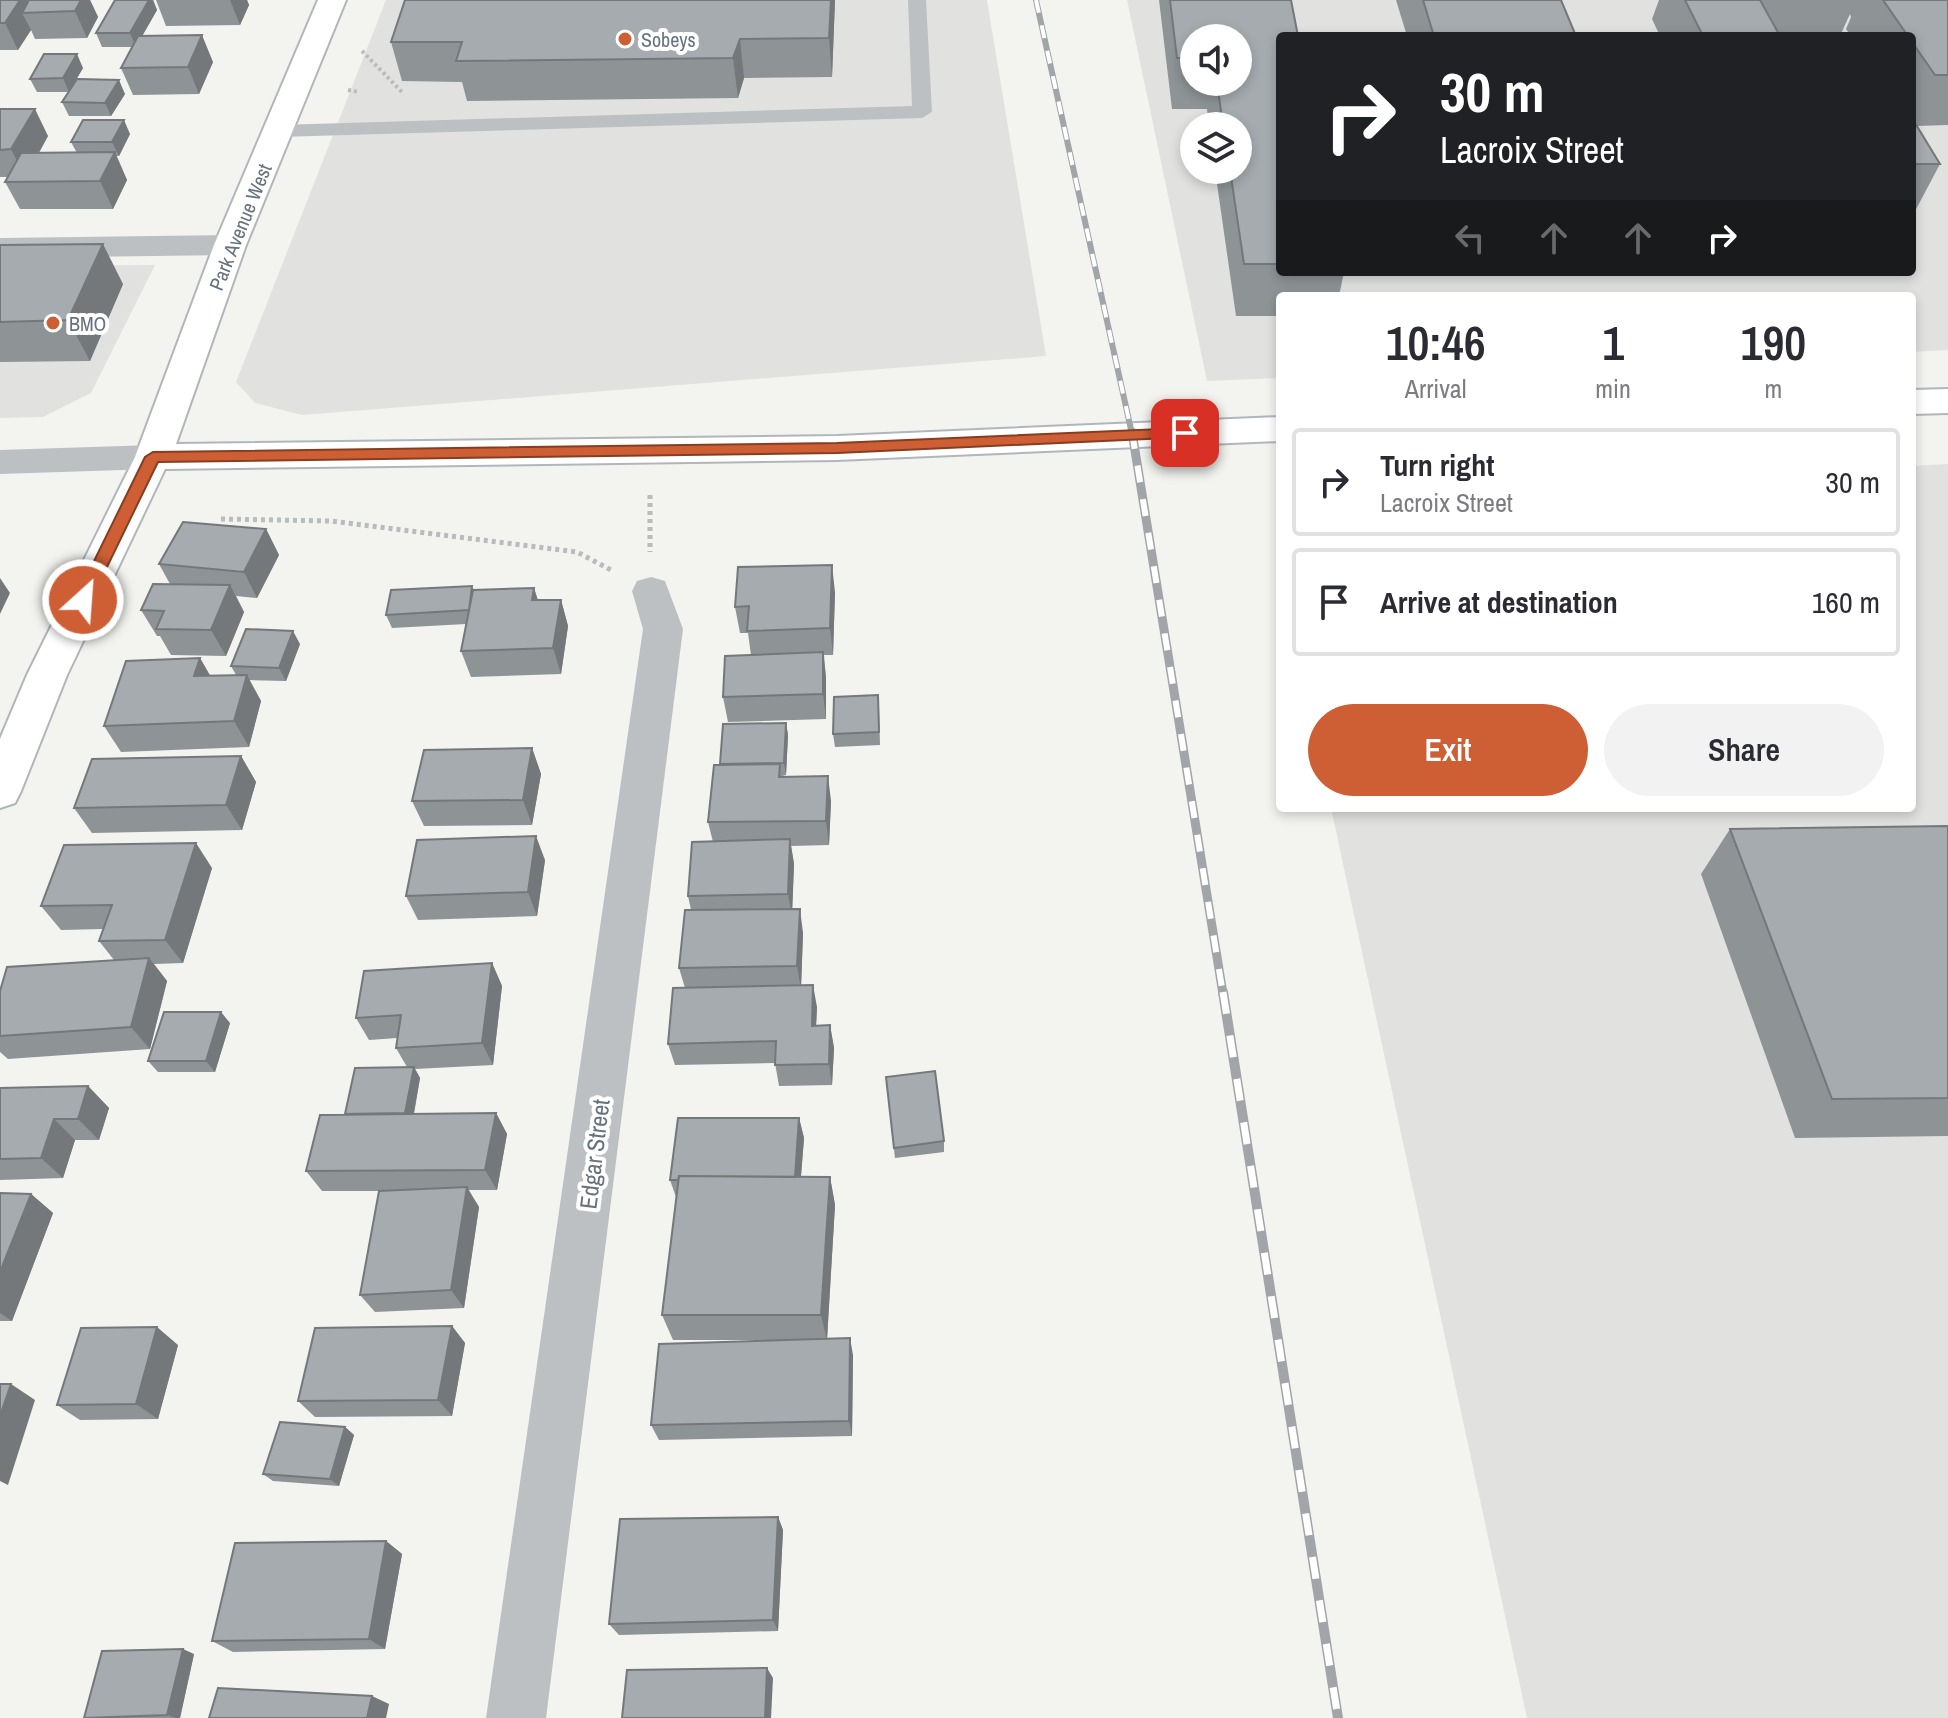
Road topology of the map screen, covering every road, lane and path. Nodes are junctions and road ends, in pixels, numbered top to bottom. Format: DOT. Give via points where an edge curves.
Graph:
graph roads {
  1 [pos="332,0"];
  2 [pos="917,0"];
  3 [pos="362,51"];
  4 [pos="410,100"];
  5 [pos="279,131"];
  6 [pos="230,245"];
  7 [pos="0,248"];
  8 [pos="1948,401"];
  9 [pos="1916,402"];
  10 [pos="1276,429"];
  11 [pos="153,457"];
  12 [pos="0,462"];
  13 [pos="650,495"];
  14 [pos="221,519"];
  15 [pos="650,528"];
  16 [pos="651,591"];
  17 [pos="0,791"];
  18 [pos="516,1718"];
  1 -- 5 [label="main road, Park Avenue West"];
  2 -- 5 [label="lane" via="922,112"];
  3 -- 4 [label="path"];
  5 -- 6 [label="main road, Park Avenue West"];
  6 -- 7 [label="street"];
  6 -- 11 [label="main road, Park Avenue West"];
  8 -- 9 [label="main road"];
  10 -- 11 [label="main road" via="837,448"];
  11 -- 12 [label="street"];
  11 -- 17 [label="main road, Park Avenue West" via="47,675"];
  13 -- 15 [label="path"];
  14 -- 16 [label="path" via="331,521 577,552"];
  16 -- 18 [label="street, Edgar Street" via="663,629"];
}
